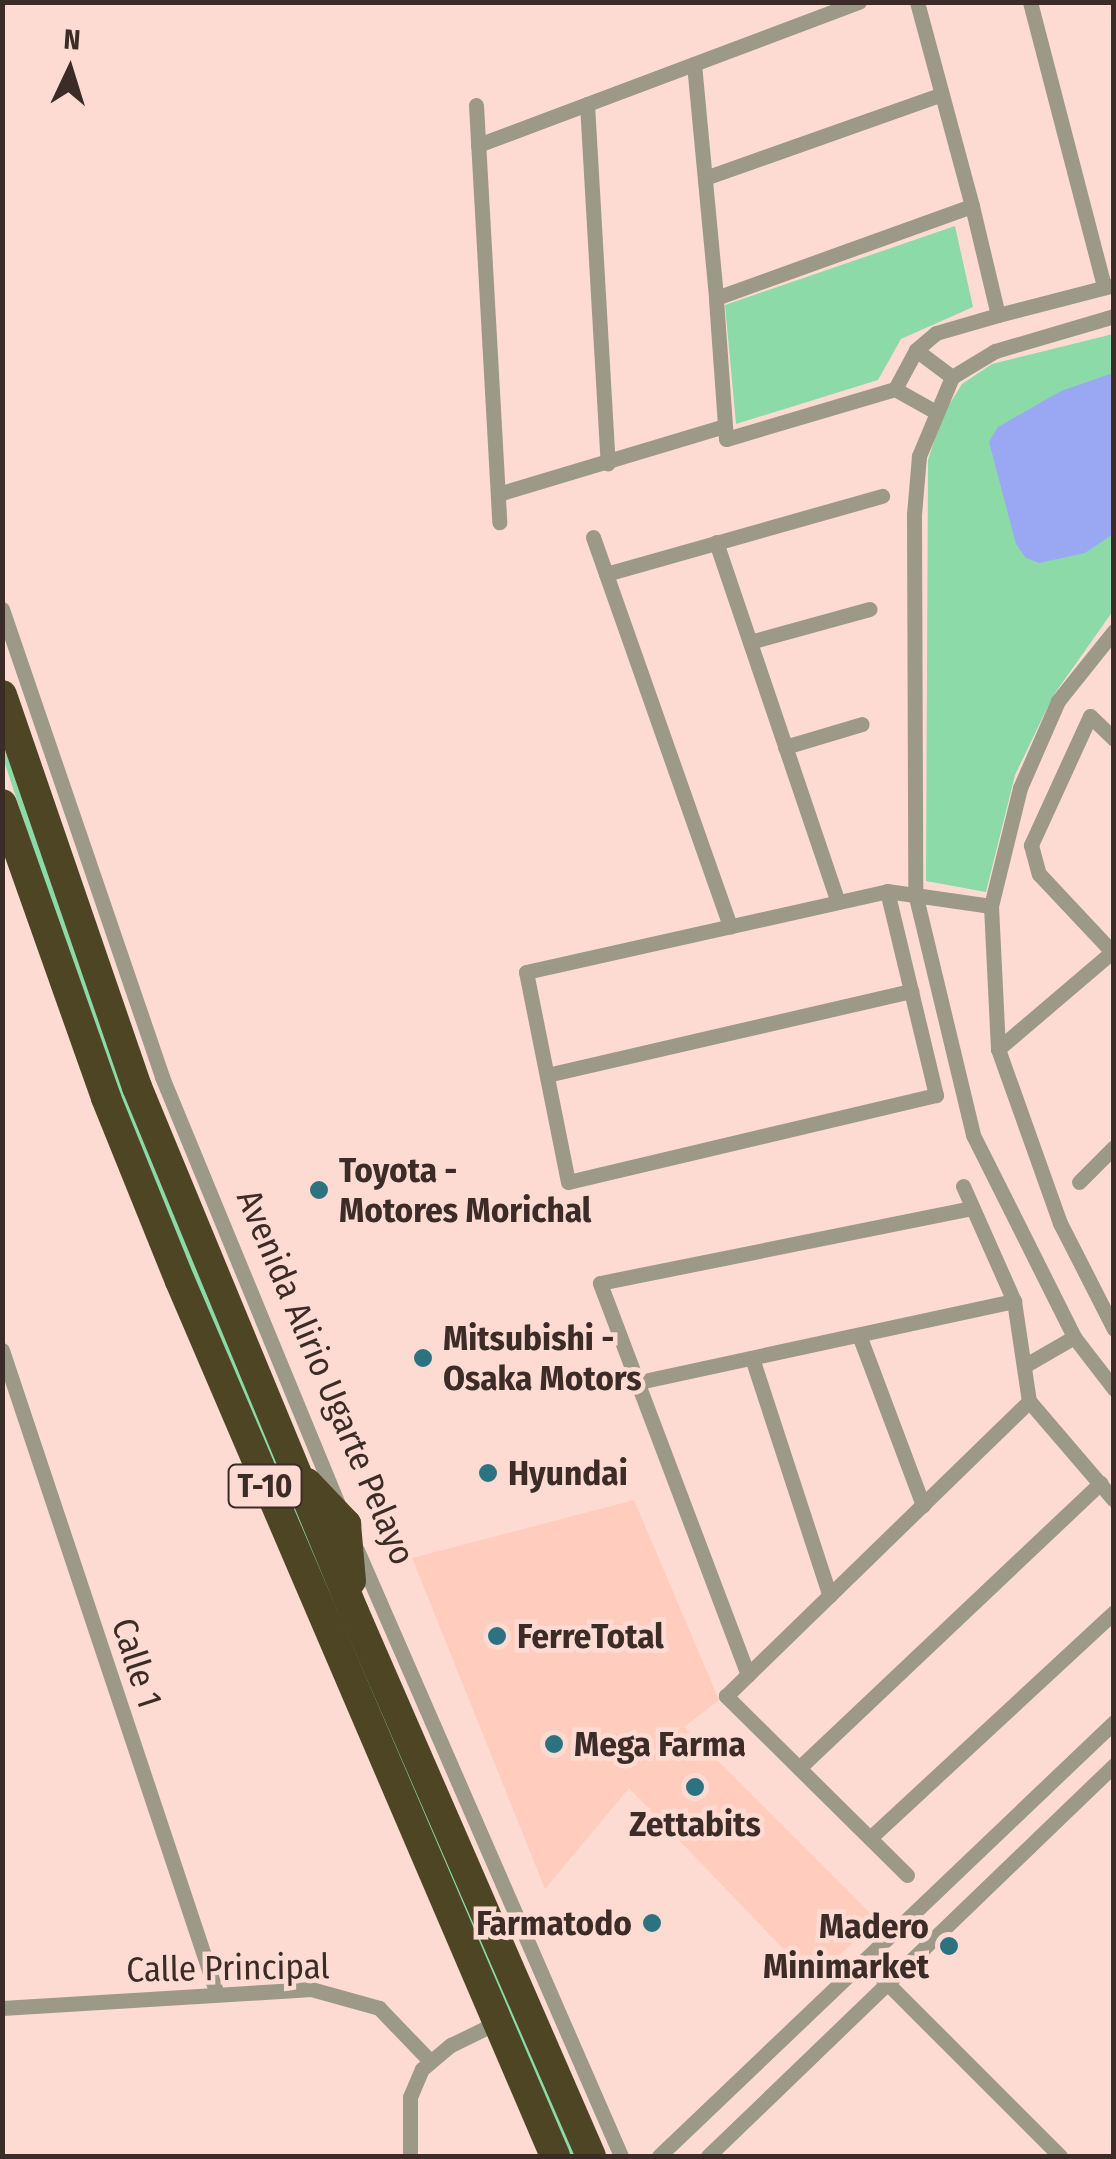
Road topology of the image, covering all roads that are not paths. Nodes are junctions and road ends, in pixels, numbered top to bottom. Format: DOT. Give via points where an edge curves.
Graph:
graph roads {
  1 [pos="859,2"];
  2 [pos="917,2"];
  3 [pos="1030,2"];
  4 [pos="694,64"];
  5 [pos="942,94"];
  6 [pos="586,104"];
  7 [pos="476,105"];
  8 [pos="478,144"];
  9 [pos="705,178"];
  10 [pos="972,206"];
  11 [pos="1109,286"];
  12 [pos="716,298"];
  13 [pos="998,315"];
  14 [pos="1114,316"];
  15 [pos="916,350"];
  16 [pos="952,377"];
  17 [pos="895,389"];
  18 [pos="934,411"];
  19 [pos="724,426"];
  20 [pos="608,463"];
  21 [pos="498,494"];
  22 [pos="882,496"];
  23 [pos="499,522"];
  24 [pos="592,537"];
  25 [pos="716,542"];
  26 [pos="606,574"];
  27 [pos="870,609"];
  28 [pos="2,610"];
  29 [pos="1114,631"];
  30 [pos="750,642"];
  31 [pos="2,694"];
  32 [pos="862,724"];
  33 [pos="1114,740"];
  34 [pos="786,747"];
  35 [pos="5,822"];
  36 [pos="887,891"];
  37 [pos="915,893"];
  38 [pos="838,902"];
  39 [pos="991,906"];
  40 [pos="730,926"];
  41 [pos="1113,953"];
  42 [pos="911,990"];
  43 [pos="998,1049"];
  44 [pos="547,1075"];
  45 [pos="1114,1146"];
  46 [pos="1078,1182"];
  47 [pos="964,1186"];
  48 [pos="973,1208"];
  49 [pos="1014,1302"];
  50 [pos="1114,1329"];
  51 [pos="859,1334"];
  52 [pos="1074,1337"];
  53 [pos="2,1350"];
  54 [pos="752,1358"];
  55 [pos="1024,1366"];
  56 [pos="640,1382"];
  57 [pos="8,1389"];
  58 [pos="1114,1389"];
  59 [pos="1030,1401"];
  60 [pos="294,1470"];
  61 [pos="1100,1484"];
  62 [pos="1114,1500"];
  63 [pos="923,1505"];
  64 [pos="346,1524"];
  65 [pos="830,1596"];
  66 [pos="354,1612"];
  67 [pos="1114,1612"];
  68 [pos="748,1675"];
  69 [pos="1114,1722"];
  70 [pos="1114,1765"];
  71 [pos="798,1768"];
  72 [pos="870,1838"];
  73 [pos="907,1875"];
  74 [pos="867,1963"];
  75 [pos="889,1985"];
  76 [pos="217,1994"];
  77 [pos="2,2008"];
  78 [pos="496,2023"];
  79 [pos="430,2061"];
  80 [pos="754,2068"];
  81 [pos="776,2092"];
  82 [pos="410,2156"];
  83 [pos="556,2156"];
  84 [pos="592,2156"];
  85 [pos="621,2156"];
  86 [pos="659,2156"];
  87 [pos="708,2156"];
  88 [pos="1060,2156"];
  1 -- 4 [label="street"];
  2 -- 5 [label="street"];
  3 -- 11 [label="street"];
  4 -- 6 [label="street"];
  4 -- 9 [label="street"];
  5 -- 9 [label="street"];
  5 -- 10 [label="street"];
  6 -- 8 [label="street"];
  6 -- 20 [label="street"];
  7 -- 8 [label="street"];
  8 -- 21 [label="street"];
  9 -- 12 [label="street"];
  10 -- 12 [label="street"];
  10 -- 13 [label="street"];
  11 -- 13 [label="street"];
  12 -- 19 [label="street"];
  13 -- 15 [label="street" via="936,333"];
  14 -- 16 [label="street" via="995,352"];
  15 -- 16 [label="street"];
  15 -- 17 [label="street"];
  16 -- 18 [label="street"];
  17 -- 18 [label="street"];
  17 -- 19 [label="street" via="726,439"];
  18 -- 37 [label="street" via="920,456 914,514"];
  19 -- 20 [label="street"];
  20 -- 21 [label="street"];
  21 -- 23 [label="street"];
  22 -- 25 [label="street"];
  24 -- 26 [label="street"];
  25 -- 26 [label="street"];
  25 -- 30 [label="street"];
  26 -- 40 [label="street"];
  27 -- 30 [label="street"];
  28 -- 64 [label="street, Avenida Alirio Ugarte Pelayo" via="162,1077"];
  29 -- 39 [label="street" via="1058,701 1020,788"];
  30 -- 34 [label="street"];
  31 -- 60 [label="highway, Avenida Alirio Ugarte Pelayo / T-10" via="136,1086"];
  32 -- 34 [label="street"];
  33 -- 41 [label="street" via="1090,716 1031,844 1038,874"];
  34 -- 38 [label="street"];
  35 -- 78 [label="highway, T-10" via="180,1281"];
  36 -- 37 [label="street"];
  36 -- 38 [label="street"];
  36 -- 42 [label="street"];
  37 -- 39 [label="street"];
  37 -- 52 [label="street" via="974,1135"];
  38 -- 40 [label="street"];
  39 -- 43 [label="street"];
  40 -- 44 [label="street" via="526,972"];
  41 -- 43 [label="street"];
  42 -- 44 [label="street"];
  42 -- 44 [label="street" via="936,1095 568,1182"];
  43 -- 50 [label="street" via="1060,1223"];
  45 -- 46 [label="street"];
  47 -- 48 [label="street"];
  48 -- 49 [label="street"];
  48 -- 56 [label="street" via="600,1284"];
  49 -- 51 [label="street"];
  49 -- 55 [label="street"];
  51 -- 54 [label="street"];
  51 -- 63 [label="street"];
  52 -- 55 [label="street"];
  52 -- 58 [label="street"];
  53 -- 57 [label="street, Calle 1"];
  54 -- 56 [label="street"];
  54 -- 65 [label="street"];
  55 -- 59 [label="street"];
  56 -- 68 [label="street"];
  57 -- 76 [label="street, Calle 1"];
  59 -- 61 [label="street"];
  59 -- 63 [label="street"];
  60 -- 64 [label="highway"];
  60 -- 66 [label="highway, Avenida Alirio Ugarte Pelayo / T-10"];
  61 -- 62 [label="street"];
  61 -- 71 [label="street"];
  63 -- 65 [label="street"];
  64 -- 66 [label="highway"];
  64 -- 85 [label="street, Avenida Alirio Ugarte Pelayo"];
  65 -- 68 [label="street"];
  66 -- 84 [label="highway, Avenida Alirio Ugarte Pelayo / T-10"];
  67 -- 72 [label="street"];
  68 -- 71 [label="street" via="726,1696"];
  69 -- 74 [label="street"];
  70 -- 75 [label="street"];
  71 -- 72 [label="street"];
  72 -- 73 [label="street"];
  74 -- 75 [label="street"];
  74 -- 80 [label="street"];
  75 -- 81 [label="street"];
  75 -- 88 [label="street"];
  76 -- 77 [label="street, Calle Principal"];
  76 -- 79 [label="street, Calle Principal" via="311,1989 357,1998 394,2020"];
  78 -- 79 [label="street"];
  78 -- 83 [label="highway, T-10"];
  79 -- 82 [label="street" via="410,2096"];
  80 -- 81 [label="street"];
  80 -- 86 [label="street"];
  81 -- 87 [label="street"];
}
